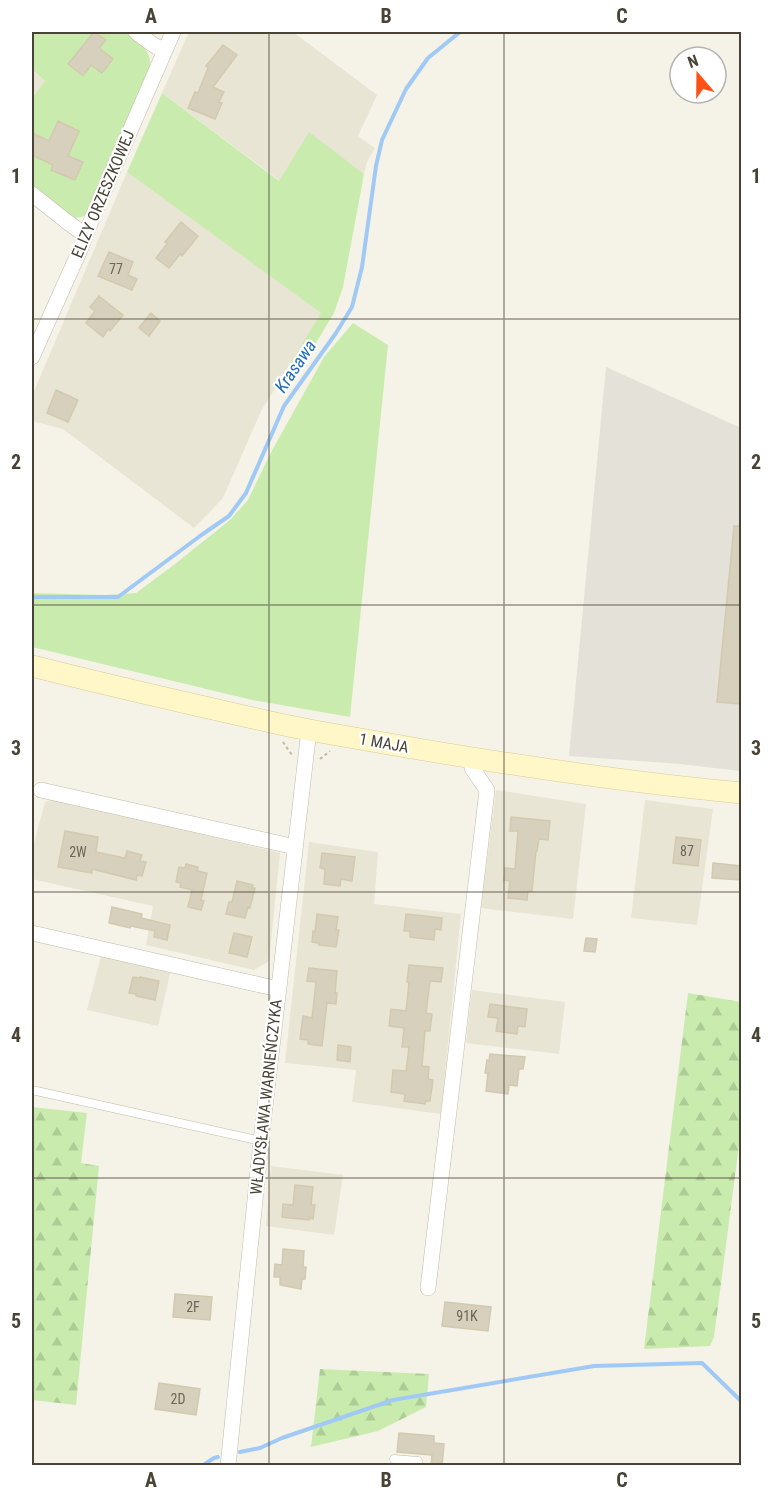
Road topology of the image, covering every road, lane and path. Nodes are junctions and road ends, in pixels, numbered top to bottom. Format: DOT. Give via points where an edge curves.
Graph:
graph roads {
  1 [pos="136,32"];
  2 [pos="173,32"];
  3 [pos="164,51"];
  4 [pos="32,194"];
  5 [pos="85,235"];
  6 [pos="32,357"];
  7 [pos="32,666"];
  8 [pos="309,730"];
  9 [pos="473,758"];
  10 [pos="41,790"];
  11 [pos="741,793"];
  12 [pos="295,848"];
  13 [pos="32,933"];
  14 [pos="278,989"];
  15 [pos="32,1090"];
  16 [pos="261,1141"];
  17 [pos="428,1288"];
  18 [pos="394,1459"];
  19 [pos="228,1466"];
  20 [pos="417,1466"];
  1 -- 3 [label="street"];
  2 -- 3 [label="street, ELIZY ORZESZKOWEJ"];
  3 -- 5 [label="street, ELIZY ORZESZKOWEJ"];
  4 -- 5 [label="street"];
  5 -- 6 [label="street, ELIZY ORZESZKOWEJ"];
  7 -- 8 [label="main road, 1 MAJA"];
  8 -- 9 [label="main road, 1 MAJA"];
  8 -- 12 [label="street, WŁADYSŁAWA WARNEŃCZYKA"];
  9 -- 11 [label="main road, 1 MAJA"];
  9 -- 17 [label="street" via="472,768 487,790"];
  10 -- 12 [label="street"];
  12 -- 14 [label="street, WŁADYSŁAWA WARNEŃCZYKA"];
  13 -- 14 [label="street"];
  14 -- 16 [label="street, WŁADYSŁAWA WARNEŃCZYKA"];
  15 -- 16 [label="lane"];
  16 -- 19 [label="street, WŁADYSŁAWA WARNEŃCZYKA"];
  18 -- 20 [label="lane" via="418,1461"];
}
